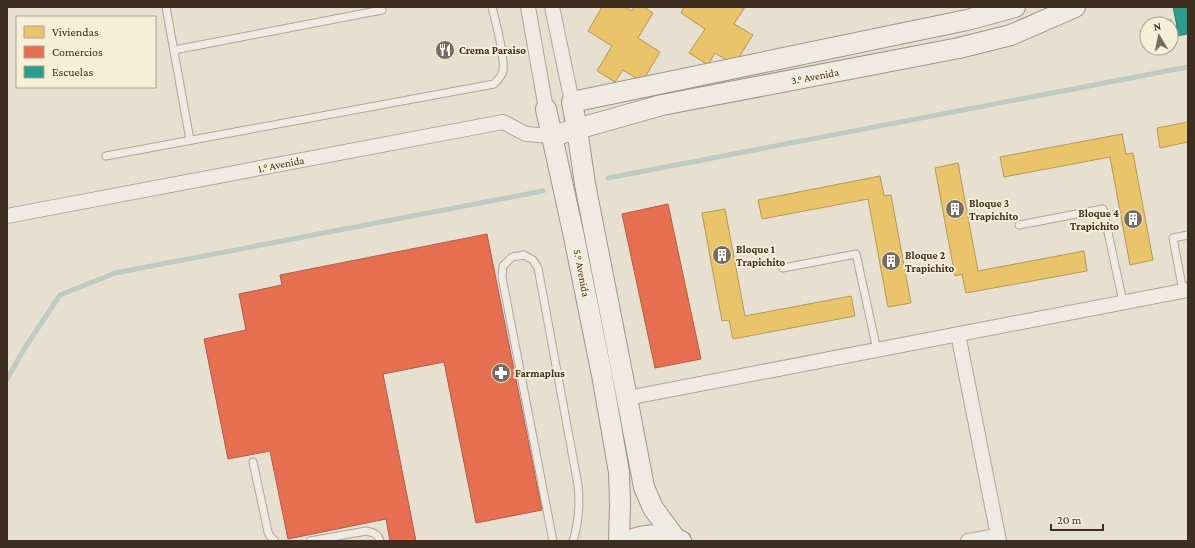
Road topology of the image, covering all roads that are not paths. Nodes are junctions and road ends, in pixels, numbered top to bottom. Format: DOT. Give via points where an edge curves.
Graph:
graph roads {
  1 [pos="166,7"];
  2 [pos="381,7"];
  3 [pos="492,7"];
  4 [pos="528,7"];
  5 [pos="552,7"];
  6 [pos="1015,7"];
  7 [pos="1075,7"];
  8 [pos="174,50"];
  9 [pos="572,102"];
  10 [pos="546,109"];
  11 [pos="577,129"];
  12 [pos="552,136"];
  13 [pos="190,140"];
  14 [pos="106,156"];
  15 [pos="7,216"];
  16 [pos="1019,225"];
  17 [pos="1188,235"];
  18 [pos="783,268"];
  19 [pos="1185,290"];
  20 [pos="1123,302"];
  21 [pos="958,334"];
  22 [pos="877,350"];
  23 [pos="628,398"];
  24 [pos="252,462"];
  25 [pos="998,538"];
  26 [pos="678,540"];
  27 [pos="275,541"];
  28 [pos="310,541"];
  29 [pos="380,541"];
  30 [pos="553,541"];
  31 [pos="573,541"];
  32 [pos="619,541"];
  33 [pos="629,541"];
  34 [pos="968,541"];
  1 -- 8 [label="lane"];
  2 -- 8 [label="lane" via="382,10"];
  3 -- 13 [label="lane" via="503,60 502,72 494,84"];
  4 -- 10 [label="street, 5.° Avenida"];
  5 -- 9 [label="street"];
  6 -- 9 [label="street" via="967,20"];
  7 -- 11 [label="street, 3.° Avenida" via="1010,34 959,48 662,105"];
  8 -- 13 [label="lane"];
  9 -- 11 [label="street, 5.° Avenida"];
  10 -- 12 [label="street, 5.° Avenida"];
  11 -- 12 [label="street, 3.° Avenida"];
  11 -- 23 [label="street, 5.° Avenida" via="586,191"];
  12 -- 15 [label="street, 1.° Avenida" via="526,134 503,122"];
  12 -- 32 [label="street, 5.° Avenida" via="602,375 619,472"];
  13 -- 14 [label="lane"];
  16 -- 20 [label="lane" via="1104,209"];
  17 -- 19 [label="lane" via="1173,238"];
  18 -- 22 [label="lane" via="856,254"];
  19 -- 20 [label="street"];
  20 -- 21 [label="street"];
  21 -- 22 [label="street"];
  21 -- 25 [label="street"];
  22 -- 23 [label="street"];
  23 -- 26 [label="street, 5.° Avenida" via="644,487 653,508"];
  24 -- 27 [label="lane" via="268,532"];
  25 -- 34 [label="street"];
  26 -- 33 [label="street" via="661,535"];
  28 -- 29 [label="lane" via="371,531"];
  30 -- 31 [label="lane" via="502,277 503,266 512,257 524,255 533,260 538,268 578,485 578,527"];
}
